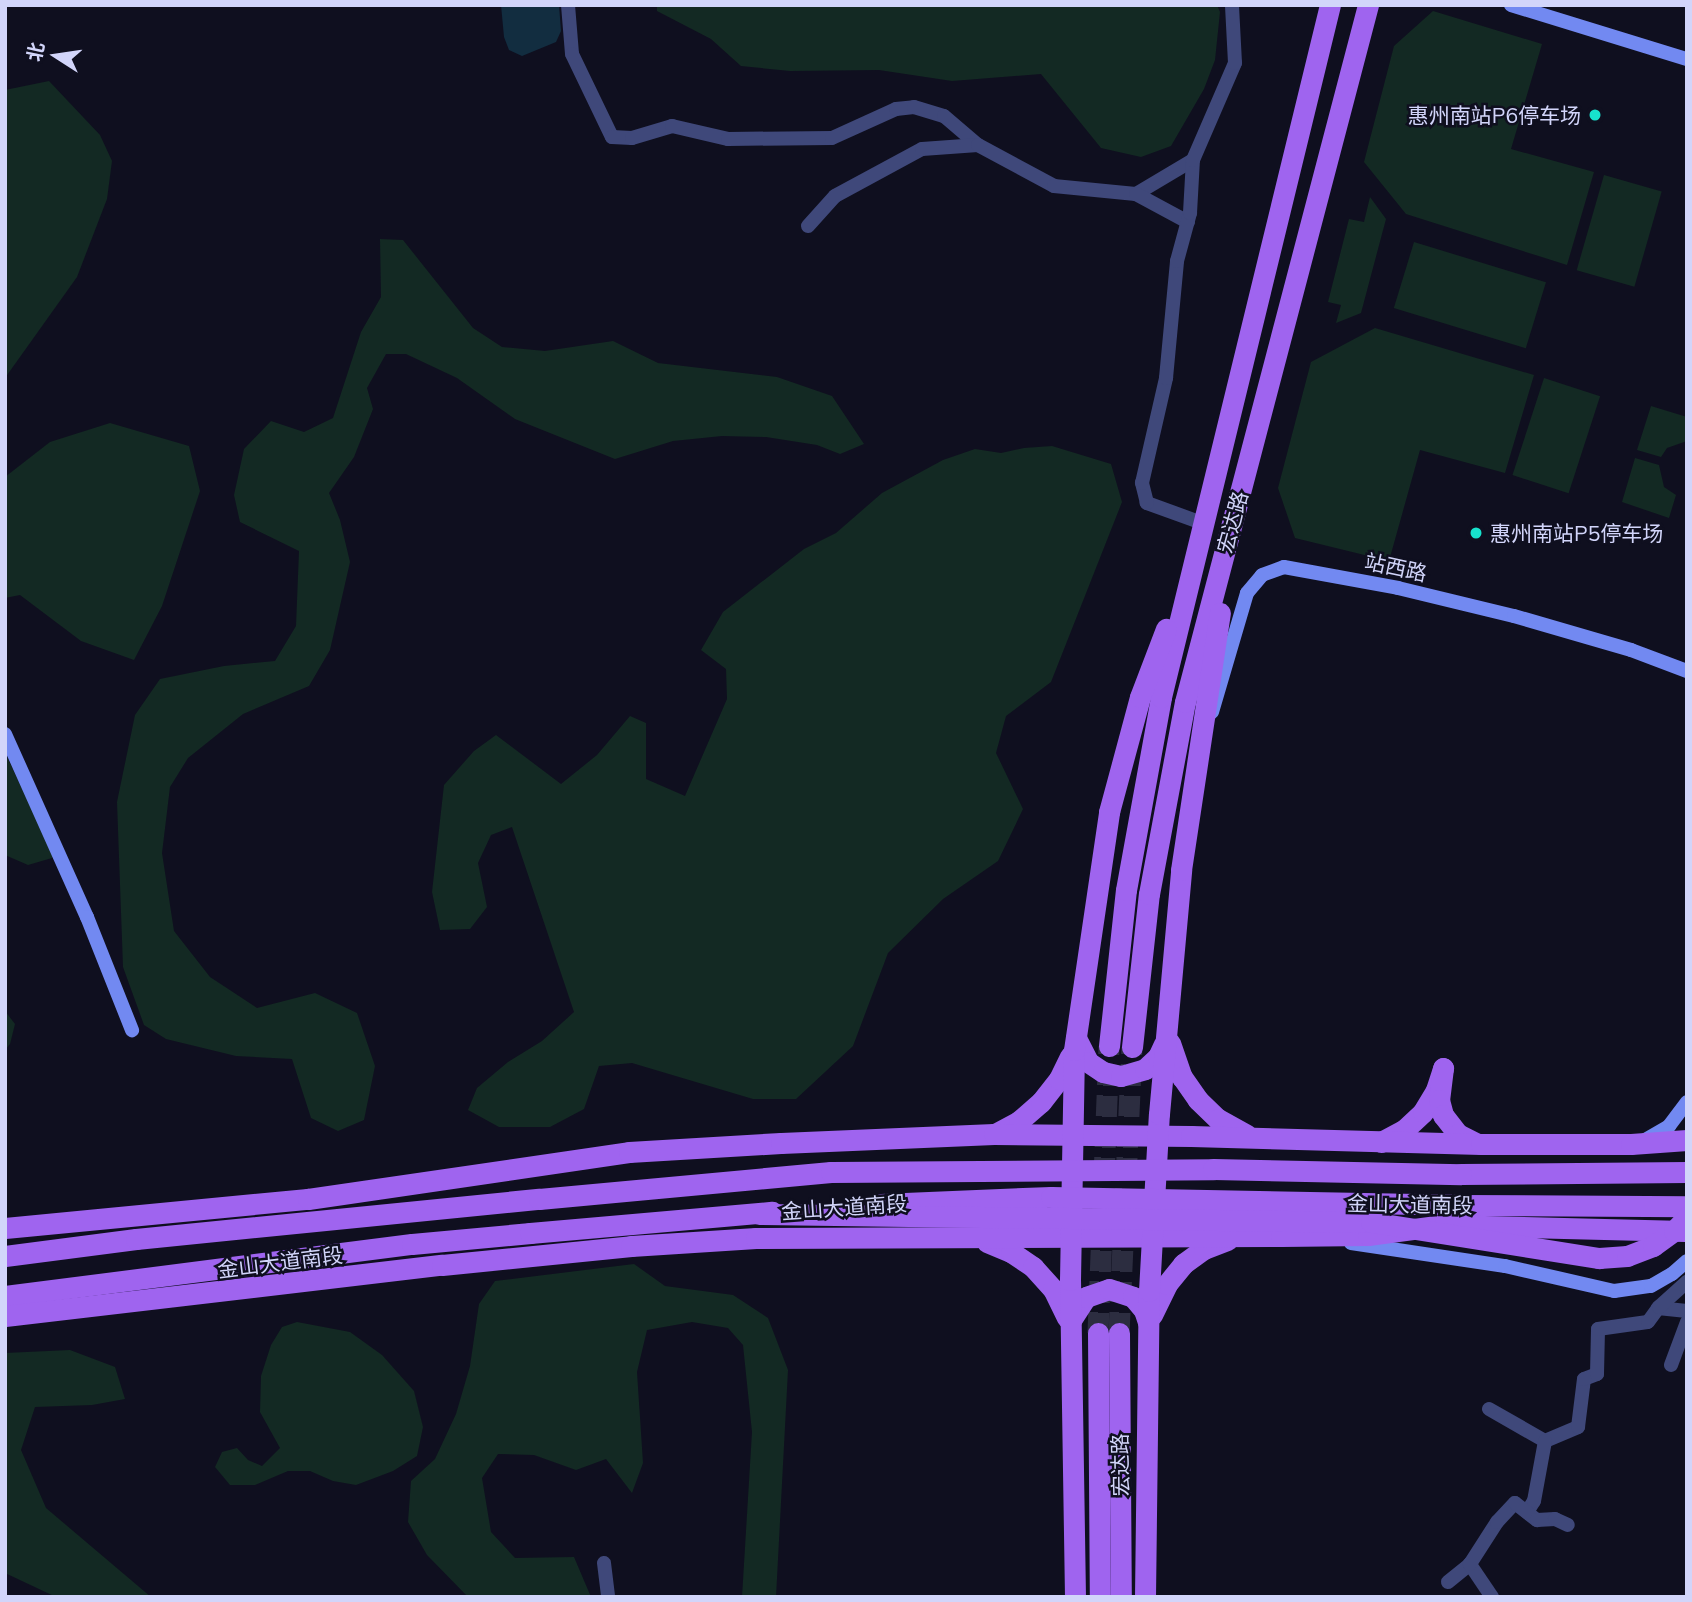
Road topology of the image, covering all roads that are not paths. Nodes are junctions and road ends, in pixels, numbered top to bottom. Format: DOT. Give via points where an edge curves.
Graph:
graph roads {
  1 [pos="568,5"];
  2 [pos="1232,5"];
  3 [pos="1330,5"];
  4 [pos="1368,5"];
  5 [pos="1511,5"];
  6 [pos="1687,59"];
  7 [pos="978,145"];
  8 [pos="1193,160"];
  9 [pos="1136,194"];
  10 [pos="1188,222"];
  11 [pos="808,226"];
  12 [pos="1202,523"];
  13 [pos="1195,551"];
  14 [pos="1222,559"];
  15 [pos="1687,671"];
  16 [pos="5,734"];
  17 [pos="1202,736"];
  18 [pos="132,1030"];
  19 [pos="1077,1031"];
  20 [pos="1166,1032"];
  21 [pos="1109,1046"];
  22 [pos="1132,1047"];
  23 [pos="1687,1102"];
  24 [pos="994,1134"];
  25 [pos="1070,1134"];
  26 [pos="1157,1137"];
  27 [pos="1255,1138"];
  28 [pos="1687,1140"];
  29 [pos="1380,1142"];
  30 [pos="1481,1144"];
  31 [pos="1631,1144"];
  32 [pos="1687,1172"];
  33 [pos="308,1199"];
  34 [pos="1687,1206"];
  35 [pos="759,1214"];
  36 [pos="1687,1217"];
  37 [pos="5,1228"];
  38 [pos="1687,1231"];
  39 [pos="1281,1236"];
  40 [pos="1070,1237"];
  41 [pos="1152,1237"];
  42 [pos="1241,1237"];
  43 [pos="961,1238"];
  44 [pos="136,1239"];
  45 [pos="5,1256"];
  46 [pos="1687,1261"];
  47 [pos="138,1280"];
  48 [pos="300,1281"];
  49 [pos="1687,1282"];
  50 [pos="5,1296"];
  51 [pos="1658,1308"];
  52 [pos="1687,1311"];
  53 [pos="5,1316"];
  54 [pos="1687,1322"];
  55 [pos="1070,1326"];
  56 [pos="1148,1329"];
  57 [pos="1671,1364"];
  58 [pos="1489,1409"];
  59 [pos="1545,1441"];
  60 [pos="1527,1512"];
  61 [pos="1568,1525"];
  62 [pos="604,1563"];
  63 [pos="1470,1564"];
  64 [pos="1448,1581"];
  65 [pos="608,1597"];
  66 [pos="1075,1597"];
  67 [pos="1100,1597"];
  68 [pos="1121,1597"];
  69 [pos="1146,1597"];
  70 [pos="1492,1597"];
  1 -- 7 [label="street" via="572,54 612,137 632,138 671,126 728,139 832,138 896,109 914,107 944,116"];
  2 -- 8 [label="street" via="1235,63"];
  3 -- 12 [label="main road, 宏达路"];
  4 -- 14 [label="main road, 宏达路"];
  5 -- 6 [label="street"];
  7 -- 9 [label="street" via="1054,186"];
  7 -- 11 [label="street" via="922,149 835,196"];
  8 -- 9 [label="street"];
  8 -- 10 [label="street"];
  9 -- 10 [label="street"];
  10 -- 12 [label="street" via="1177,261 1166,378 1142,483 1147,503"];
  12 -- 13 [label="main road, 宏达路"];
  13 -- 19 [label="main road" via="1140,697 1109,813"];
  13 -- 21 [label="main road, 宏达路" via="1161,697 1126,890"];
  14 -- 17 [label="main road" via="1216,649"];
  14 -- 22 [label="main road, 宏达路" via="1185,702 1149,894"];
  15 -- 17 [label="street, 站西路" via="1514,616 1284,567 1262,575 1247,593"];
  16 -- 18 [label="street" via="88,916"];
  17 -- 20 [label="main road" via="1181,870"];
  19 -- 20 [label="main road" via="1088,1062 1121,1076 1145,1069 1158,1057"];
  19 -- 24 [label="main road" via="1050,1091 1030,1112"];
  19 -- 25 [label="main road"];
  20 -- 26 [label="main road"];
  20 -- 27 [label="main road" via="1176,1065 1194,1095 1218,1119"];
  23 -- 31 [label="street" via="1660,1133"];
  24 -- 25 [label="main road"];
  24 -- 33 [label="main road" via="629,1153"];
  25 -- 26 [label="main road"];
  25 -- 40 [label="main road"];
  26 -- 27 [label="main road"];
  26 -- 41 [label="main road"];
  27 -- 29 [label="main road"];
  28 -- 31 [label="main road"];
  29 -- 30 [label="main road"];
  29 -- 30 [label="main road" via="1404,1130 1423,1112 1443,1068 1439,1100 1443,1115 1458,1134"];
  30 -- 31 [label="main road"];
  32 -- 44 [label="main road, 金山大道南段, bridge" via="831,1172"];
  33 -- 37 [label="main road"];
  33 -- 44 [label="main road"];
  34 -- 35 [label="main road, 金山大道南段, bridge" via="1051,1196"];
  35 -- 36 [label="main road, bridge" via="1371,1222 1599,1258 1627,1256 1653,1246"];
  35 -- 47 [label="main road, 金山大道南段, bridge" via="412,1244"];
  38 -- 39 [label="main road" via="1444,1225 1368,1235"];
  39 -- 42 [label="main road"];
  39 -- 46 [label="street" via="1434,1254 1627,1291 1662,1281"];
  40 -- 41 [label="main road"];
  40 -- 43 [label="main road"];
  40 -- 55 [label="main road"];
  41 -- 42 [label="main road"];
  41 -- 56 [label="main road"];
  42 -- 56 [label="main road" via="1204,1249 1174,1274 1155,1306"];
  43 -- 48 [label="main road" via="756,1238 631,1246"];
  43 -- 55 [label="main road" via="999,1246 1033,1267 1053,1289"];
  44 -- 45 [label="main road, 金山大道南段"];
  47 -- 48 [label="main road"];
  47 -- 50 [label="main road, 金山大道南段"];
  48 -- 53 [label="main road"];
  49 -- 51 [label="street"];
  51 -- 52 [label="street"];
  51 -- 59 [label="street" via="1648,1322 1598,1329 1597,1374 1584,1379 1578,1427"];
  54 -- 57 [label="street"];
  55 -- 56 [label="main road" via="1080,1303 1109,1289 1139,1303"];
  55 -- 66 [label="main road"];
  56 -- 69 [label="main road"];
  58 -- 59 [label="street"];
  59 -- 60 [label="street" via="1534,1501"];
  60 -- 61 [label="street" via="1537,1520 1555,1519"];
  60 -- 63 [label="street" via="1515,1503"];
  62 -- 65 [label="street"];
  63 -- 64 [label="street"];
  63 -- 70 [label="street"];
  67 -- 68 [label="main road, 宏达路" via="1108,1333"];
}
